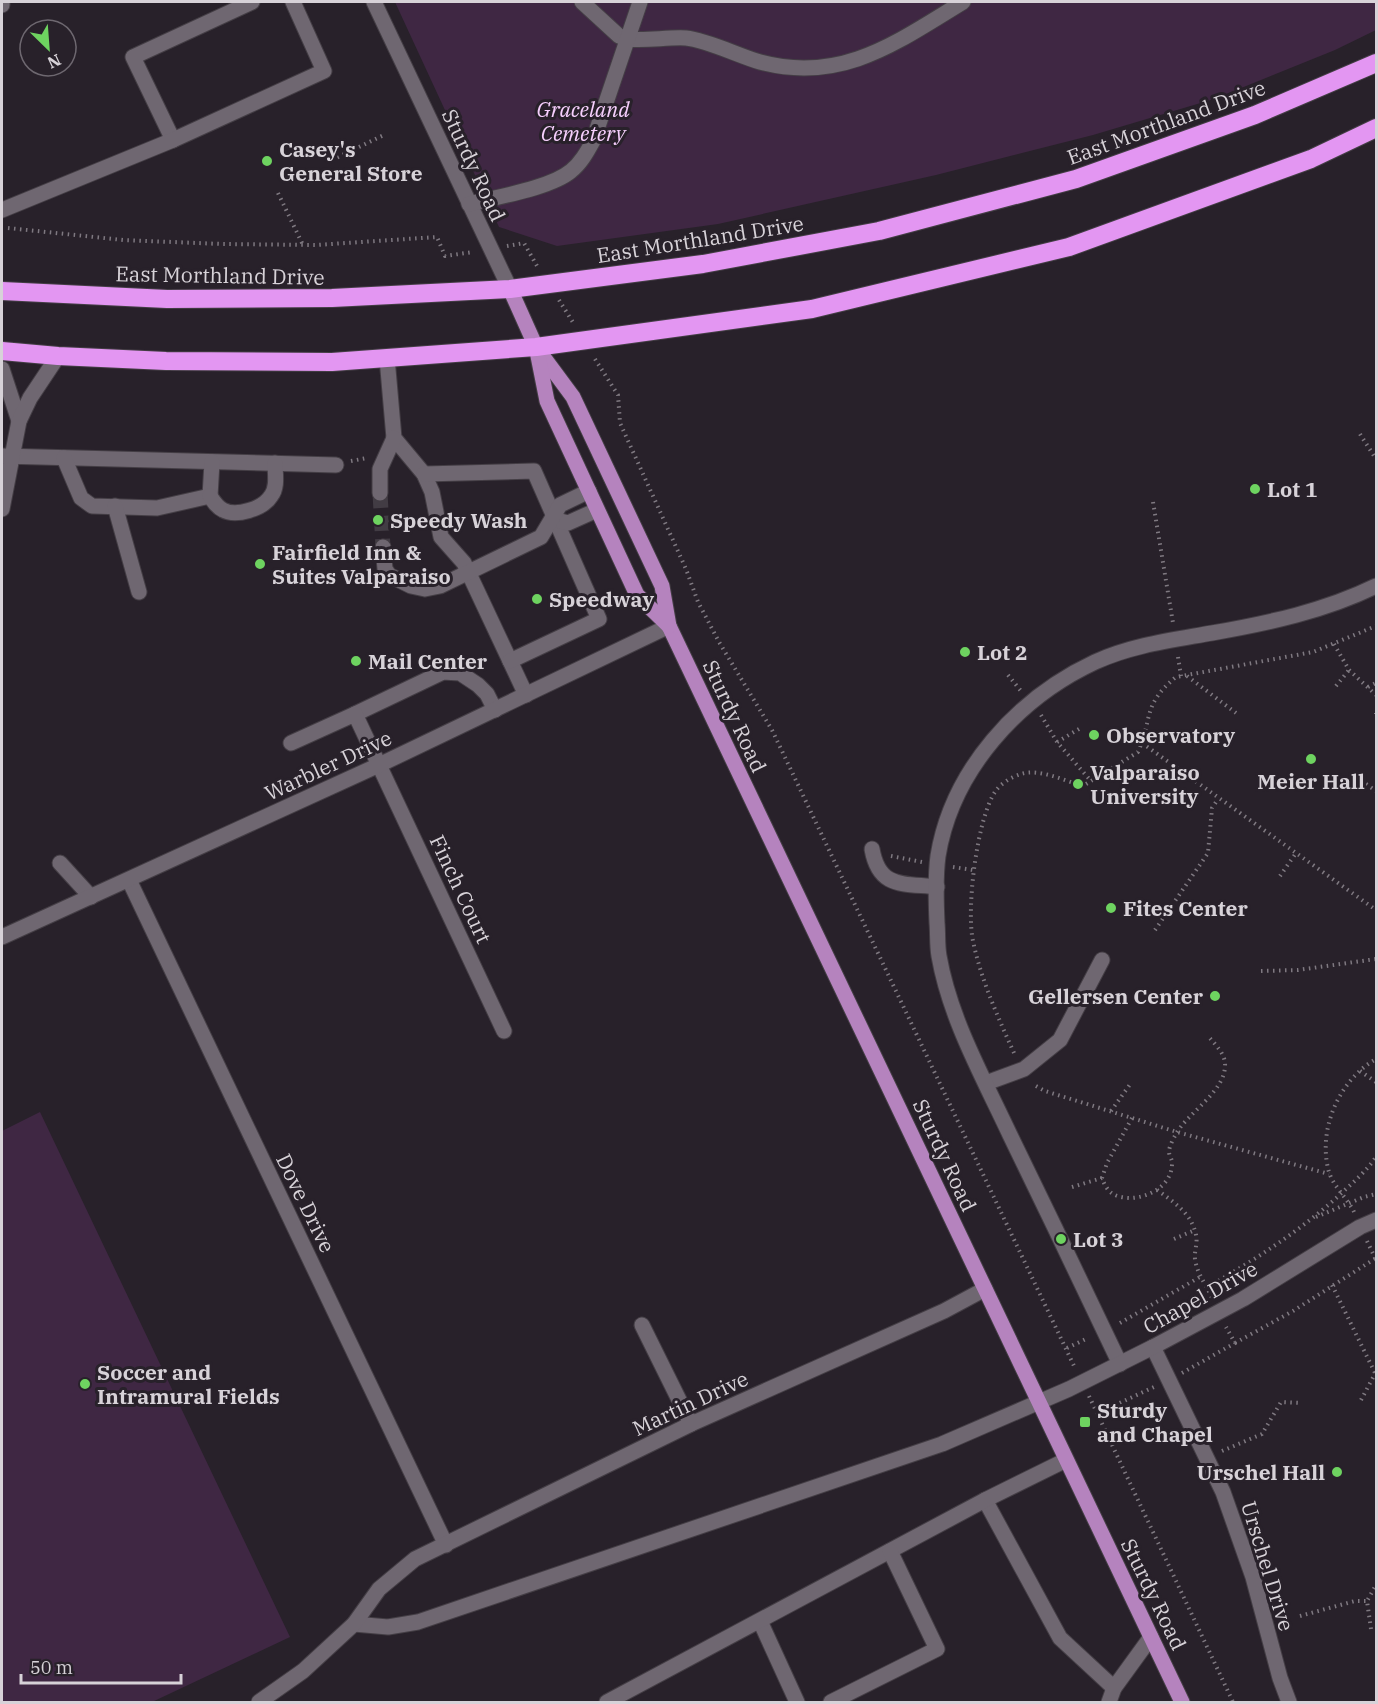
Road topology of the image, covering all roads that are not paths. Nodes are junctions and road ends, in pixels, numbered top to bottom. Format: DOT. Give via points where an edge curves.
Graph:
graph roads {
  1 [pos="252,2"];
  2 [pos="293,2"];
  3 [pos="374,2"];
  4 [pos="582,2"];
  5 [pos="640,2"];
  6 [pos="963,2"];
  7 [pos="627,39"];
  8 [pos="1377,63"];
  9 [pos="1377,128"];
  10 [pos="173,140"];
  11 [pos="469,204"];
  12 [pos="2,210"];
  13 [pos="510,289"];
  14 [pos="2,291"];
  15 [pos="536,347"];
  16 [pos="2,351"];
  17 [pos="58,356"];
  18 [pos="387,358"];
  19 [pos="2,369"];
  20 [pos="19,422"];
  21 [pos="394,438"];
  22 [pos="6,457"];
  23 [pos="64,458"];
  24 [pos="212,462"];
  25 [pos="275,464"];
  26 [pos="336,465"];
  27 [pos="424,474"];
  28 [pos="589,491"];
  29 [pos="380,493"];
  30 [pos="210,496"];
  31 [pos="115,506"];
  32 [pos="2,508"];
  33 [pos="597,510"];
  34 [pos="554,519"];
  35 [pos="383,548"];
  36 [pos="468,571"];
  37 [pos="1377,586"];
  38 [pos="139,591"];
  39 [pos="669,626"];
  40 [pos="510,661"];
  41 [pos="526,694"];
  42 [pos="495,710"];
  43 [pos="355,714"];
  44 [pos="291,743"];
  45 [pos="379,765"];
  46 [pos="872,849"];
  47 [pos="60,863"];
  48 [pos="129,879"];
  49 [pos="937,887"];
  50 [pos="91,897"];
  51 [pos="2,937"];
  52 [pos="1102,960"];
  53 [pos="504,1031"];
  54 [pos="986,1083"];
  55 [pos="1377,1220"];
  56 [pos="985,1289"];
  57 [pos="642,1325"];
  58 [pos="1153,1347"];
  59 [pos="1120,1364"];
  60 [pos="1039,1402"];
  61 [pos="692,1424"];
  62 [pos="1066,1460"];
  63 [pos="985,1500"];
  64 [pos="446,1545"];
  65 [pos="890,1551"];
  66 [pos="760,1621"];
  67 [pos="354,1624"];
  68 [pos="1151,1637"];
  69 [pos="1112,1696"];
  70 [pos="259,1702"];
  71 [pos="607,1702"];
  72 [pos="797,1702"];
  73 [pos="831,1702"];
  74 [pos="1182,1702"];
  75 [pos="1289,1702"];
  1 -- 10 [label="street" via="133,57"];
  2 -- 10 [label="street" via="324,70"];
  3 -- 11 [label="street, Sturdy Road"];
  4 -- 7 [label="street" via="613,32"];
  5 -- 7 [label="street"];
  6 -- 7 [label="street" via="902,38 837,66 789,68 689,39"];
  7 -- 11 [label="street" via="593,141 571,172"];
  8 -- 13 [label="highway, East Morthland Drive" via="1255,115 1076,179 879,231 703,264"];
  9 -- 15 [label="highway" via="1311,159 1069,247 812,309"];
  10 -- 12 [label="street"];
  11 -- 13 [label="street, Sturdy Road"];
  13 -- 14 [label="highway, East Morthland Drive" via="332,298 167,300"];
  13 -- 15 [label="main road, Sturdy Road"];
  15 -- 18 [label="highway"];
  15 -- 28 [label="main road, Sturdy Road" via="547,401"];
  15 -- 39 [label="main road, Sturdy Road" via="574,401 663,586"];
  16 -- 17 [label="highway"];
  17 -- 18 [label="highway" via="308,362"];
  17 -- 20 [label="street"];
  18 -- 21 [label="street"];
  19 -- 20 [label="street"];
  20 -- 22 [label="street"];
  21 -- 27 [label="street"];
  21 -- 29 [label="street" via="380,469"];
  22 -- 23 [label="street"];
  22 -- 32 [label="street"];
  23 -- 24 [label="street"];
  23 -- 31 [label="street" via="81,498 92,506"];
  24 -- 25 [label="street"];
  24 -- 30 [label="street"];
  25 -- 26 [label="street"];
  25 -- 30 [label="street" via="272,496 254,508 231,512 216,505"];
  27 -- 34 [label="street" via="534,471"];
  27 -- 36 [label="street" via="432,492 441,537"];
  28 -- 33 [label="main road, Sturdy Road"];
  28 -- 34 [label="street" via="560,505"];
  30 -- 31 [label="street" via="157,508"];
  31 -- 38 [label="street"];
  33 -- 34 [label="street" via="568,523"];
  33 -- 39 [label="main road, Sturdy Road" via="637,595"];
  34 -- 36 [label="street" via="541,537"];
  34 -- 40 [label="street" via="599,619"];
  35 -- 36 [label="street" via="389,575 411,586 440,586"];
  36 -- 40 [label="street"];
  37 -- 49 [label="street" via="1325,608 1287,618 1134,648 1062,678 1000,731 972,769 952,806 938,856"];
  39 -- 41 [label="street, Warbler Drive"];
  39 -- 56 [label="main road, Sturdy Road"];
  40 -- 41 [label="street"];
  41 -- 42 [label="street, Warbler Drive"];
  42 -- 43 [label="street" via="478,685 460,673 443,672"];
  42 -- 45 [label="street, Warbler Drive"];
  43 -- 44 [label="street"];
  43 -- 45 [label="street, Finch Court"];
  45 -- 48 [label="street, Warbler Drive"];
  45 -- 53 [label="street, Finch Court"];
  46 -- 49 [label="street" via="879,873 887,880"];
  47 -- 50 [label="street"];
  48 -- 50 [label="street, Warbler Drive"];
  48 -- 64 [label="street, Dove Drive"];
  49 -- 54 [label="street" via="939,954 950,999"];
  50 -- 51 [label="street, Warbler Drive"];
  52 -- 54 [label="street" via="1060,1040 1024,1069"];
  54 -- 59 [label="street"];
  55 -- 58 [label="street, Chapel Drive"];
  56 -- 60 [label="main road, Sturdy Road"];
  56 -- 61 [label="street, Martin Drive"];
  57 -- 61 [label="street"];
  58 -- 59 [label="street, Chapel Drive"];
  58 -- 75 [label="street, Urschel Drive" via="1223,1492 1253,1577"];
  59 -- 60 [label="street, Chapel Drive"];
  60 -- 62 [label="main road, Sturdy Road"];
  60 -- 67 [label="street, Chapel Drive" via="942,1444 418,1622 388,1627"];
  61 -- 64 [label="street, Martin Drive"];
  62 -- 63 [label="street"];
  62 -- 68 [label="main road, Sturdy Road"];
  63 -- 65 [label="street"];
  63 -- 69 [label="street" via="1060,1638"];
  64 -- 67 [label="street, Martin Drive" via="415,1559 379,1589"];
  65 -- 66 [label="street"];
  65 -- 73 [label="street" via="937,1649"];
  66 -- 71 [label="street"];
  66 -- 72 [label="street"];
  67 -- 70 [label="street, Martin Drive" via="303,1671"];
  68 -- 69 [label="street"];
  68 -- 74 [label="main road, Sturdy Road"];
}
